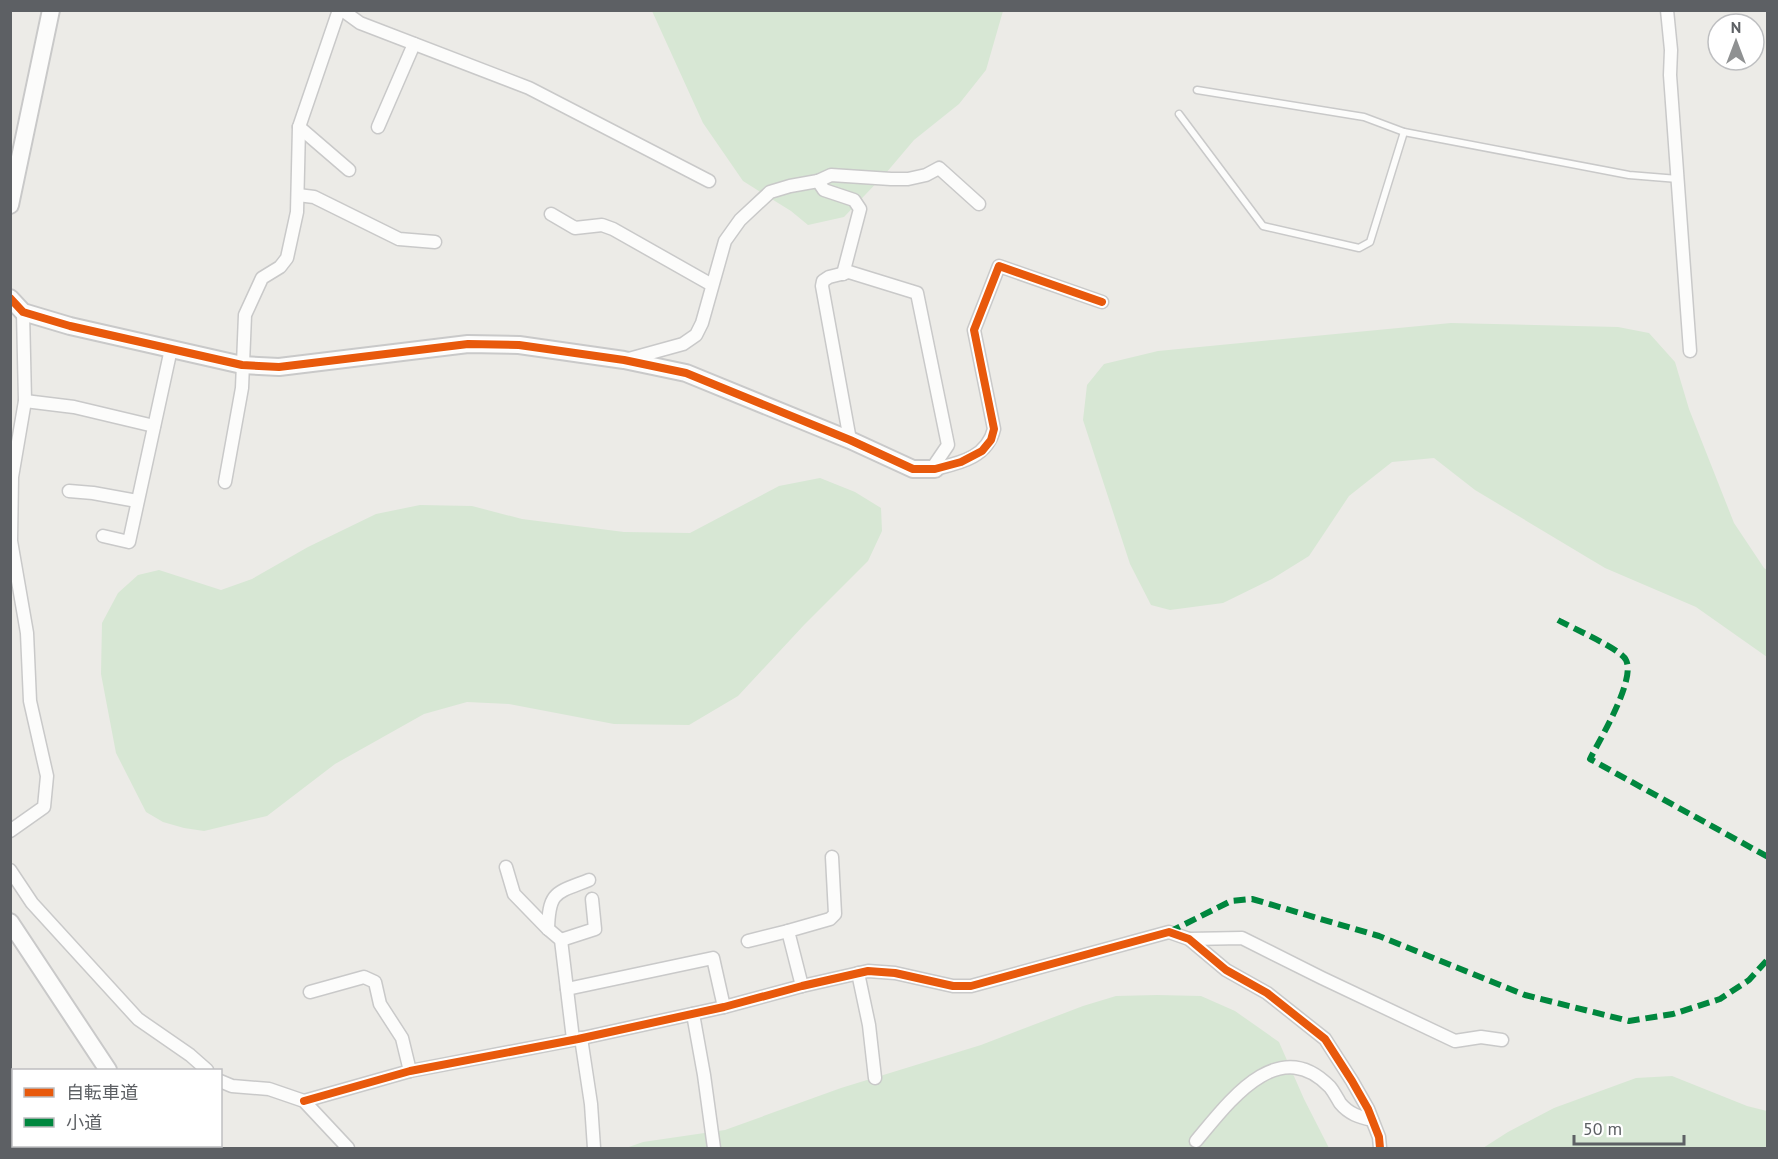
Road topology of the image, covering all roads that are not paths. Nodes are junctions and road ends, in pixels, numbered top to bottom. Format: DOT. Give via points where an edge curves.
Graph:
graph roads {
  1 [pos="51,10"];
  2 [pos="340,10"];
  3 [pos="1667,10"];
  4 [pos="414,44"];
  5 [pos="1197,90"];
  6 [pos="1179,114"];
  7 [pos="299,127"];
  8 [pos="378,127"];
  9 [pos="1404,132"];
  10 [pos="349,170"];
  11 [pos="1678,179"];
  12 [pos="709,181"];
  13 [pos="818,181"];
  14 [pos="298,195"];
  15 [pos="979,204"];
  16 [pos="10,205"];
  17 [pos="551,214"];
  18 [pos="435,242"];
  19 [pos="843,274"];
  20 [pos="712,285"];
  21 [pos="10,298"];
  22 [pos="1102,302"];
  23 [pos="23,312"];
  24 [pos="171,349"];
  25 [pos="1690,351"];
  26 [pos="624,360"];
  27 [pos="242,365"];
  28 [pos="25,401"];
  29 [pos="16,424"];
  30 [pos="154,426"];
  31 [pos="850,440"];
  32 [pos="933,469"];
  33 [pos="225,482"];
  34 [pos="69,491"];
  35 [pos="137,501"];
  36 [pos="103,536"];
  37 [pos="10,831"];
  38 [pos="832,857"];
  39 [pos="506,867"];
  40 [pos="10,870"];
  41 [pos="589,880"];
  42 [pos="592,899"];
  43 [pos="10,922"];
  44 [pos="548,929"];
  45 [pos="788,931"];
  46 [pos="1189,939"];
  47 [pos="561,940"];
  48 [pos="748,941"];
  49 [pos="858,974"];
  50 [pos="802,986"];
  51 [pos="567,989"];
  52 [pos="310,992"];
  53 [pos="724,1007"];
  54 [pos="693,1014"];
  55 [pos="577,1039"];
  56 [pos="1502,1040"];
  57 [pos="107,1069"];
  58 [pos="205,1069"];
  59 [pos="410,1071"];
  60 [pos="875,1078"];
  61 [pos="222,1082"];
  62 [pos="304,1101"];
  63 [pos="1372,1120"];
  64 [pos="1196,1141"];
  65 [pos="348,1149"];
  66 [pos="594,1149"];
  67 [pos="714,1149"];
  68 [pos="1380,1149"];
  1 -- 16 [label="street"];
  2 -- 4 [label="street" via="360,23"];
  2 -- 7 [label="street"];
  3 -- 11 [label="street"];
  4 -- 8 [label="street"];
  4 -- 12 [label="street" via="529,88"];
  5 -- 9 [label="lane" via="1364,117"];
  6 -- 9 [label="lane" via="1263,226 1359,248 1370,242"];
  7 -- 10 [label="street"];
  7 -- 14 [label="street"];
  9 -- 11 [label="lane" via="1629,175"];
  11 -- 25 [label="street"];
  13 -- 15 [label="street" via="831,175 908,179 939,168"];
  13 -- 19 [label="street" via="824,189 854,200 860,209"];
  13 -- 20 [label="street" via="770,192 740,220 725,241"];
  14 -- 18 [label="street" via="314,198 399,238"];
  14 -- 27 [label="street" via="286,258 280,267 262,278 245,315"];
  17 -- 20 [label="street" via="575,228 602,225 613,229"];
  19 -- 31 [label="street" via="823,281 822,286"];
  19 -- 32 [label="street" via="849,272 917,293 948,445"];
  20 -- 26 [label="street" via="696,335 683,344"];
  21 -- 23 [label="street"];
  22 -- 32 [label="street" via="999,266 974,330 994,429 991,440 982,451 961,462"];
  23 -- 24 [label="street"];
  23 -- 28 [label="street"];
  24 -- 27 [label="street"];
  24 -- 30 [label="street"];
  26 -- 27 [label="street" via="519,345 468,344 279,368"];
  26 -- 31 [label="street" via="686,374"];
  27 -- 33 [label="street" via="242,388"];
  28 -- 29 [label="street"];
  28 -- 30 [label="street" via="74,406"];
  29 -- 37 [label="street" via="11,541 27,633 30,701 47,776 44,807"];
  30 -- 35 [label="street"];
  31 -- 32 [label="street" via="913,469"];
  34 -- 35 [label="street"];
  35 -- 36 [label="street" via="129,542"];
  38 -- 45 [label="street" via="835,914 830,919"];
  39 -- 44 [label="street" via="514,894"];
  40 -- 58 [label="street" via="32,903 138,1019 190,1054"];
  41 -- 44 [label="street" via="554,897 548,907"];
  42 -- 47 [label="street" via="595,928"];
  43 -- 57 [label="street"];
  44 -- 47 [label="street"];
  45 -- 48 [label="street"];
  45 -- 50 [label="street"];
  46 -- 49 [label="street" via="1169,932 971,987 895,973"];
  46 -- 56 [label="street" via="1242,938 1455,1041 1481,1037"];
  46 -- 63 [label="street" via="1227,970 1268,993 1325,1039"];
  47 -- 51 [label="street"];
  49 -- 50 [label="street"];
  49 -- 60 [label="street"];
  50 -- 53 [label="street"];
  51 -- 53 [label="street" via="713,957"];
  51 -- 55 [label="street"];
  52 -- 59 [label="street" via="364,977 375,982 380,1004 402,1038"];
  53 -- 54 [label="street"];
  54 -- 55 [label="street"];
  54 -- 67 [label="street"];
  55 -- 59 [label="street"];
  55 -- 66 [label="street" via="591,1104"];
  59 -- 62 [label="street"];
  61 -- 62 [label="street" via="269,1089"];
  62 -- 65 [label="street"];
  63 -- 64 [label="street" via="1355,1116 1342,1106 1330,1088 1311,1072 1282,1068 1263,1073 1248,1084"];
  63 -- 68 [label="street"];
}
